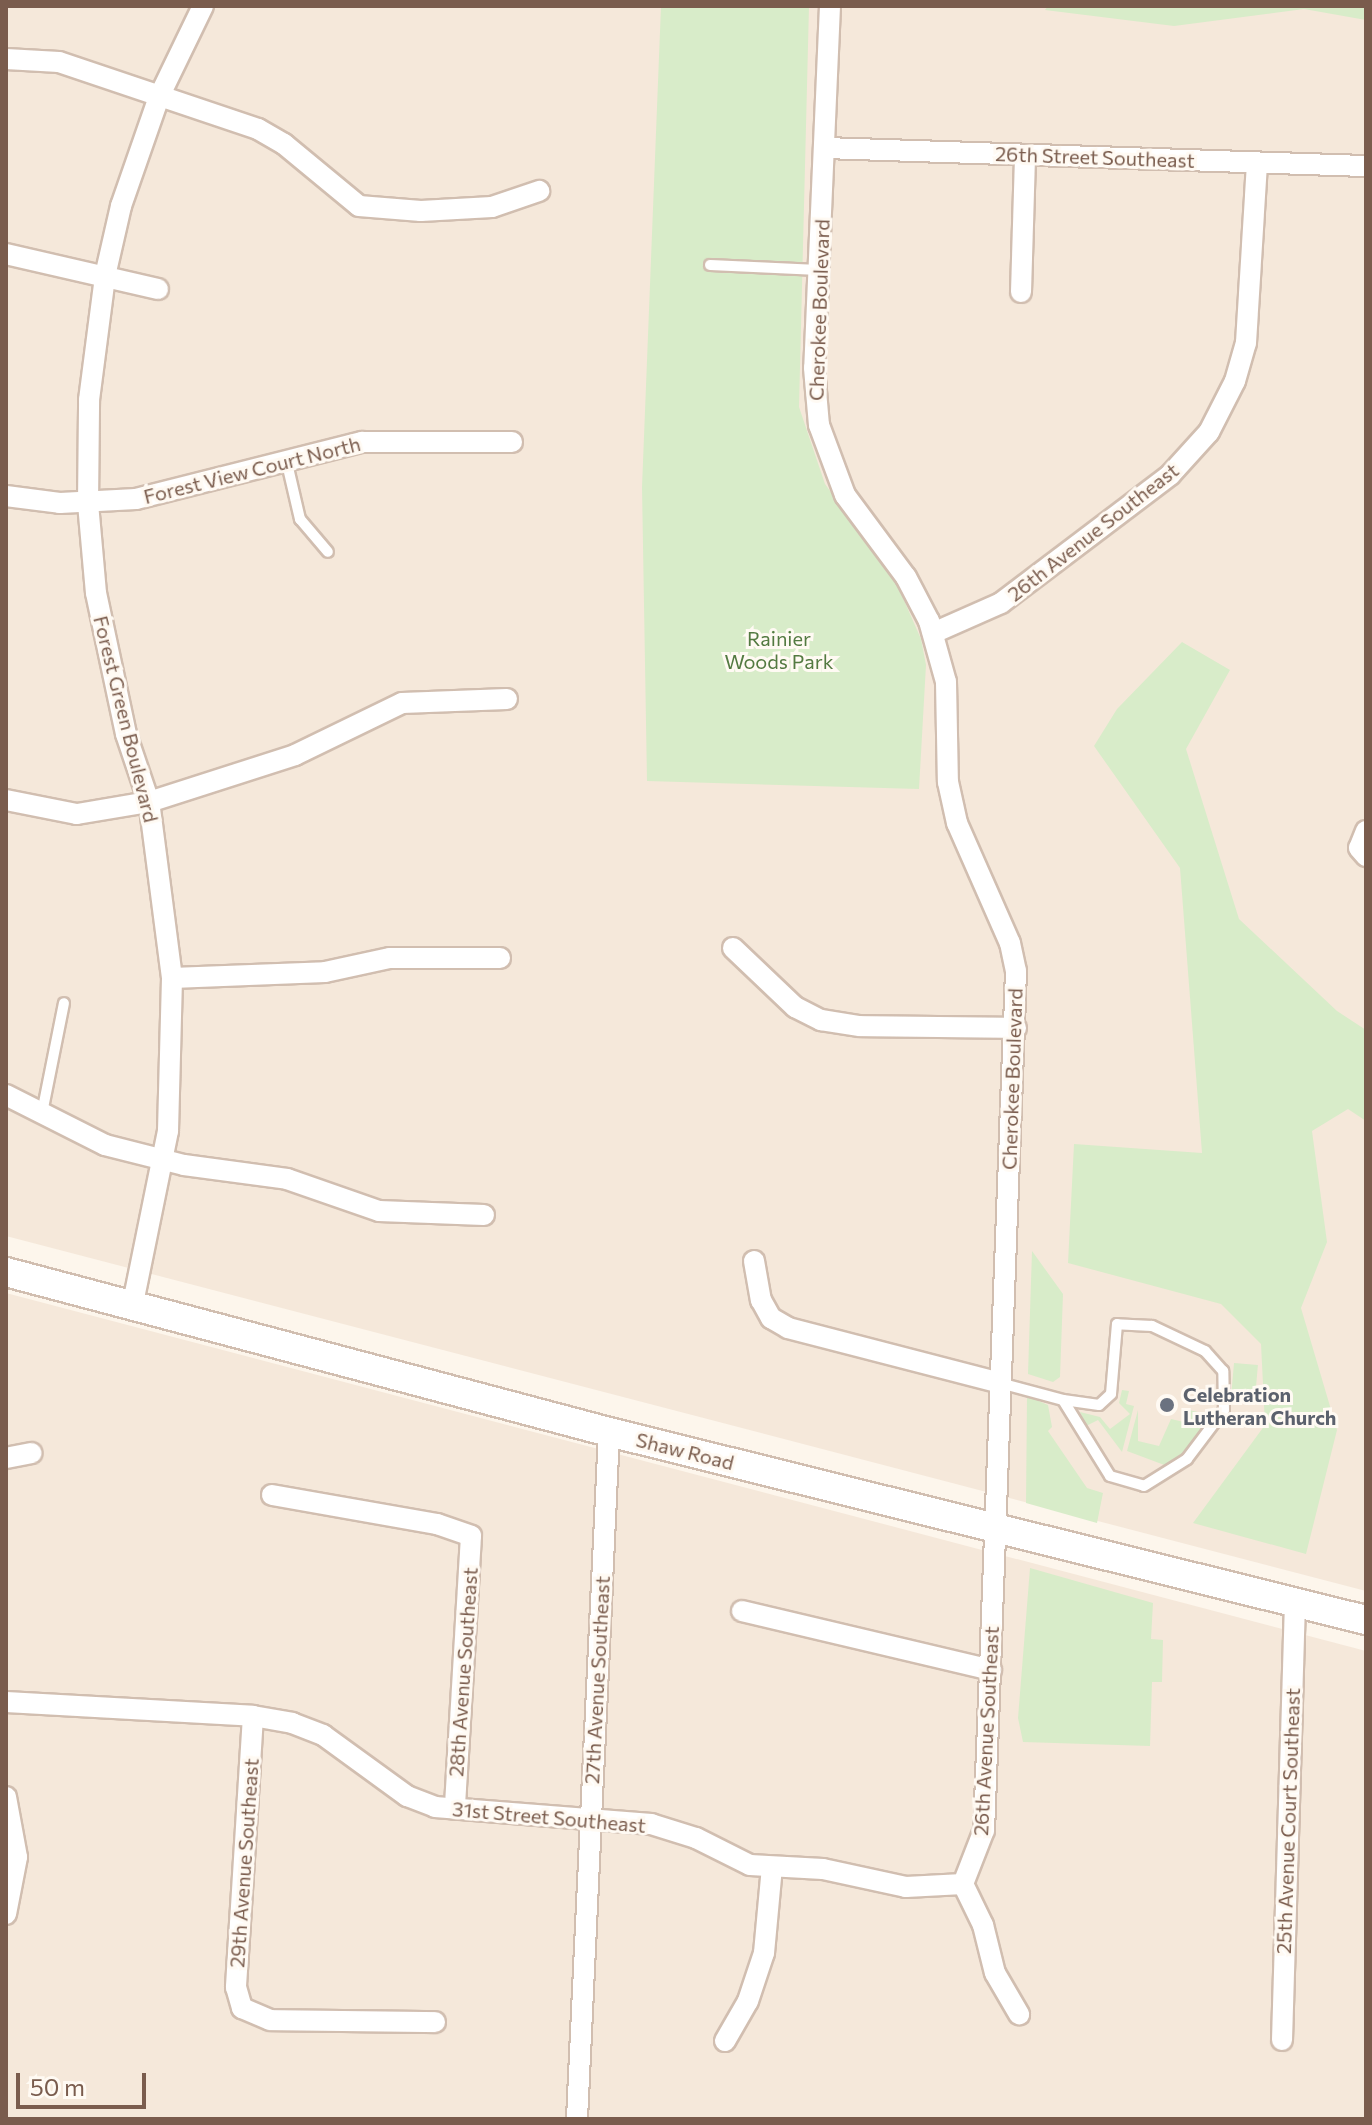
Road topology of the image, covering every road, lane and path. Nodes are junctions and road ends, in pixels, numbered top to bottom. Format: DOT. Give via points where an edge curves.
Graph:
graph roads {
  1 [pos="203,6"];
  2 [pos="830,6"];
  3 [pos="6,59"];
  4 [pos="159,97"];
  5 [pos="825,148"];
  6 [pos="1025,155"];
  7 [pos="1257,163"];
  8 [pos="1366,166"];
  9 [pos="539,191"];
  10 [pos="6,254"];
  11 [pos="710,265"];
  12 [pos="819,270"];
  13 [pos="105,276"];
  14 [pos="158,289"];
  15 [pos="1021,292"];
  16 [pos="512,442"];
  17 [pos="286,459"];
  18 [pos="6,496"];
  19 [pos="88,504"];
  20 [pos="328,552"];
  21 [pos="933,633"];
  22 [pos="507,699"];
  23 [pos="6,800"];
  24 [pos="149,802"];
  25 [pos="733,948"];
  26 [pos="500,958"];
  27 [pos="172,978"];
  28 [pos="64,1003"];
  29 [pos="1016,1028"];
  30 [pos="6,1095"];
  31 [pos="41,1115"];
  32 [pos="164,1160"];
  33 [pos="484,1215"];
  34 [pos="754,1261"];
  35 [pos="6,1272"];
  36 [pos="133,1303"];
  37 [pos="1000,1383"];
  38 [pos="1063,1400"];
  39 [pos="609,1432"];
  40 [pos="32,1453"];
  41 [pos="6,1458"];
  42 [pos="272,1495"];
  43 [pos="993,1527"];
  44 [pos="1295,1603"];
  45 [pos="742,1611"];
  46 [pos="1366,1620"];
  47 [pos="991,1670"];
  48 [pos="6,1702"];
  49 [pos="253,1716"];
  50 [pos="6,1797"];
  51 [pos="455,1809"];
  52 [pos="590,1818"];
  53 [pos="772,1867"];
  54 [pos="963,1884"];
  55 [pos="6,1914"];
  56 [pos="1019,2014"];
  57 [pos="435,2022"];
  58 [pos="1282,2040"];
  59 [pos="725,2041"];
  60 [pos="577,2119"];
  1 -- 4 [label="street, Forest Green Boulevard"];
  2 -- 5 [label="street, Cherokee Boulevard"];
  3 -- 4 [label="street" via="59,62"];
  4 -- 9 [label="street" via="270,134 359,206 421,211 492,207"];
  4 -- 13 [label="street, Forest Green Boulevard" via="121,206"];
  5 -- 6 [label="street, 26th Street Southeast"];
  5 -- 12 [label="street, Cherokee Boulevard"];
  6 -- 7 [label="street, 26th Street Southeast"];
  6 -- 15 [label="street"];
  7 -- 8 [label="street, 26th Street Southeast"];
  7 -- 21 [label="street, 26th Avenue Southeast" via="1246,343 1235,381 1209,432 1170,475 1001,603"];
  10 -- 13 [label="street"];
  11 -- 12 [label="lane"];
  12 -- 21 [label="street, Cherokee Boulevard" via="814,387 829,461 855,511 919,598"];
  13 -- 14 [label="street"];
  13 -- 19 [label="street, Forest Green Boulevard" via="89,400"];
  16 -- 17 [label="street, Forest View Court North" via="362,442"];
  17 -- 19 [label="street, Forest View Court North" via="160,494"];
  17 -- 20 [label="lane" via="304,528"];
  18 -- 19 [label="street, Forest View Court North"];
  19 -- 24 [label="street, Forest Green Boulevard" via="107,658"];
  21 -- 29 [label="street, Cherokee Boulevard" via="946,682 948,782 957,823 1010,943"];
  22 -- 24 [label="street" via="402,703 295,755"];
  23 -- 24 [label="street" via="77,814"];
  24 -- 27 [label="street, Forest Green Boulevard"];
  25 -- 29 [label="street" via="795,1007 821,1020 860,1026"];
  26 -- 27 [label="street" via="390,958 325,972"];
  27 -- 32 [label="street, Forest Green Boulevard" via="173,1051"];
  28 -- 31 [label="lane"];
  29 -- 37 [label="street, Cherokee Boulevard"];
  30 -- 31 [label="street"];
  31 -- 32 [label="street" via="105,1145"];
  32 -- 33 [label="street" via="287,1179 379,1211"];
  32 -- 36 [label="street, Forest Green Boulevard"];
  34 -- 37 [label="street" via="761,1300 771,1318 788,1328"];
  35 -- 36 [label="main road, Shaw Road"];
  36 -- 39 [label="main road, Shaw Road"];
  37 -- 38 [label="lane"];
  37 -- 43 [label="street, Cherokee Boulevard"];
  38 -- 38 [label="lane" via="1099,1405 1111,1394 1117,1324 1152,1326 1205,1351 1223,1371 1224,1410 1187,1459 1144,1486 1110,1476"];
  39 -- 43 [label="main road, Shaw Road"];
  39 -- 52 [label="street, 27th Avenue Southeast"];
  40 -- 41 [label="street"];
  42 -- 51 [label="street, 28th Avenue Southeast" via="437,1524 471,1536"];
  43 -- 44 [label="main road, Shaw Road"];
  43 -- 47 [label="street, 26th Avenue Southeast"];
  44 -- 46 [label="main road, Shaw Road"];
  44 -- 58 [label="street, 25th Avenue Court Southeast"];
  45 -- 47 [label="street"];
  47 -- 54 [label="street, 26th Avenue Southeast" via="984,1830"];
  48 -- 49 [label="street, 31st Street Southeast"];
  49 -- 51 [label="street, 31st Street Southeast" via="310,1728 407,1796"];
  49 -- 57 [label="street, 29th Avenue Southeast" via="236,1987 242,2008 270,2020"];
  50 -- 55 [label="street" via="17,1857"];
  51 -- 52 [label="street, 31st Street Southeast"];
  52 -- 53 [label="street, 31st Street Southeast" via="663,1827 734,1861"];
  52 -- 60 [label="street, 27th Avenue Southeast"];
  53 -- 54 [label="street, 31st Street Southeast" via="823,1869 906,1887"];
  53 -- 59 [label="street" via="764,1953 748,2001"];
  54 -- 56 [label="street" via="983,1925 995,1973"];
}
